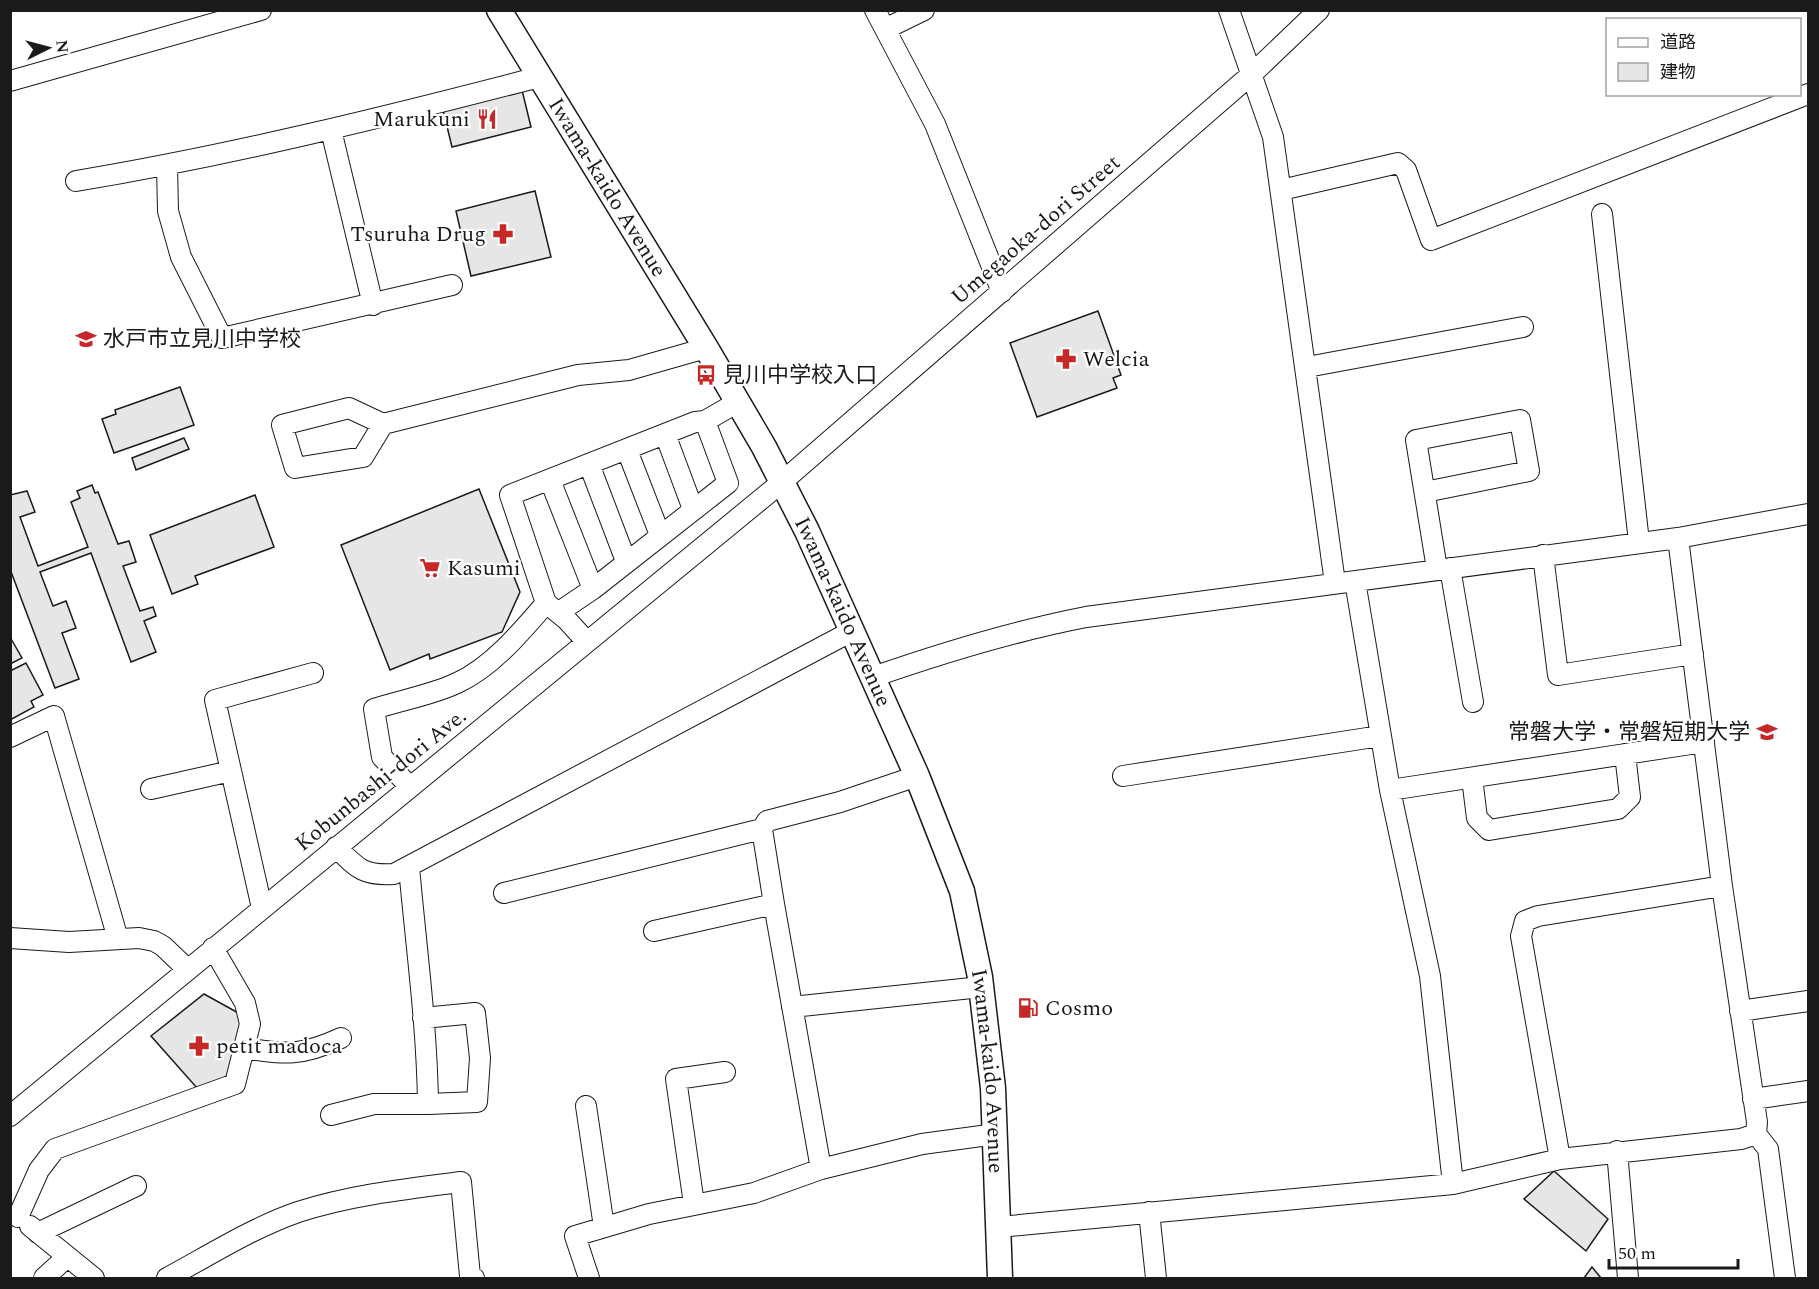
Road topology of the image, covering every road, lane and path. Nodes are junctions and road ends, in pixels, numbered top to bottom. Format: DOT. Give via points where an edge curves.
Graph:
graph roads {
  1 [pos="261,10"];
  2 [pos="499,10"];
  3 [pos="875,10"];
  4 [pos="924,10"];
  5 [pos="1229,10"];
  6 [pos="1319,10"];
  7 [pos="885,29"];
  8 [pos="1253,73"];
  9 [pos="539,77"];
  10 [pos="10,81"];
  11 [pos="1809,94"];
  12 [pos="331,130"];
  13 [pos="167,166"];
  14 [pos="76,182"];
  15 [pos="1281,190"];
  16 [pos="1602,214"];
  17 [pos="452,285"];
  18 [pos="1002,292"];
  19 [pos="373,305"];
  20 [pos="1523,327"];
  21 [pos="706,348"];
  22 [pos="1307,367"];
  23 [pos="738,402"];
  24 [pos="705,421"];
  25 [pos="383,424"];
  26 [pos="665,434"];
  27 [pos="627,450"];
  28 [pos="589,464"];
  29 [pos="550,480"];
  30 [pos="782,482"];
  31 [pos="1425,492"];
  32 [pos="693,509"];
  33 [pos="1809,514"];
  34 [pos="660,535"];
  35 [pos="1678,538"];
  36 [pos="1639,542"];
  37 [pos="1543,555"];
  38 [pos="626,561"];
  39 [pos="1444,569"];
  40 [pos="1355,581"];
  41 [pos="1335,583"];
  42 [pos="593,589"];
  43 [pos="552,607"];
  44 [pos="852,631"];
  45 [pos="587,642"];
  46 [pos="1693,654"];
  47 [pos="313,673"];
  48 [pos="873,678"];
  49 [pos="1473,702"];
  50 [pos="1380,736"];
  51 [pos="10,737"];
  52 [pos="1704,742"];
  53 [pos="1625,754"];
  54 [pos="231,771"];
  55 [pos="918,776"];
  56 [pos="1123,776"];
  57 [pos="1472,778"];
  58 [pos="410,787"];
  59 [pos="151,789"];
  60 [pos="1390,790"];
  61 [pos="762,829"];
  62 [pos="336,847"];
  63 [pos="409,867"];
  64 [pos="1722,886"];
  65 [pos="504,893"];
  66 [pos="774,904"];
  67 [pos="262,908"];
  68 [pos="654,931"];
  69 [pos="10,938"];
  70 [pos="118,939"];
  71 [pos="213,948"];
  72 [pos="187,969"];
  73 [pos="981,987"];
  74 [pos="1809,1001"];
  75 [pos="792,1007"];
  76 [pos="1740,1011"];
  77 [pos="423,1018"];
  78 [pos="341,1038"];
  79 [pos="244,1048"];
  80 [pos="726,1072"];
  81 [pos="1809,1091"];
  82 [pos="1753,1099"];
  83 [pos="428,1104"];
  84 [pos="586,1106"];
  85 [pos="331,1115"];
  86 [pos="10,1116"];
  87 [pos="996,1134"];
  88 [pos="1756,1134"];
  89 [pos="1617,1151"];
  90 [pos="1560,1159"];
  91 [pos="821,1169"];
  92 [pos="1452,1184"];
  93 [pos="136,1186"];
  94 [pos="694,1204"];
  95 [pos="1149,1212"];
  96 [pos="20,1223"];
  97 [pos="604,1227"];
  98 [pos="999,1227"];
  99 [pos="66,1258"];
  100 [pos="44,1278"];
  101 [pos="94,1278"];
  102 [pos="167,1278"];
  103 [pos="474,1278"];
  104 [pos="589,1278"];
  105 [pos="1000,1278"];
  106 [pos="1156,1278"];
  107 [pos="1628,1278"];
  108 [pos="1785,1278"];
  1 -- 10 [label="street"];
  2 -- 9 [label="main road, Iwama-kaido Avenue"];
  3 -- 7 [label="street"];
  4 -- 7 [label="street"];
  5 -- 8 [label="street"];
  6 -- 8 [label="street, Umegaoka-dori Street"];
  7 -- 18 [label="street" via="935,124"];
  8 -- 15 [label="street" via="1273,137"];
  8 -- 18 [label="street, Umegaoka-dori Street"];
  9 -- 12 [label="street"];
  9 -- 21 [label="main road, Iwama-kaido Avenue"];
  11 -- 15 [label="street" via="1431,240 1406,170 1398,163"];
  12 -- 13 [label="street"];
  12 -- 19 [label="street"];
  13 -- 14 [label="street"];
  13 -- 19 [label="street" via="168,211 181,257 222,338"];
  15 -- 22 [label="street"];
  16 -- 36 [label="street"];
  17 -- 19 [label="street"];
  18 -- 30 [label="street, Umegaoka-dori Street"];
  20 -- 22 [label="street"];
  21 -- 23 [label="main road, Iwama-kaido Avenue"];
  21 -- 25 [label="street" via="629,370 578,375"];
  22 -- 41 [label="street"];
  23 -- 24 [label="street"];
  23 -- 30 [label="main road, Iwama-kaido Avenue"];
  24 -- 26 [label="street"];
  24 -- 32 [label="street" via="728,483"];
  25 -- 25 [label="street" via="349,408 282,425 295,468 363,457"];
  26 -- 27 [label="street"];
  26 -- 32 [label="street"];
  27 -- 28 [label="street"];
  27 -- 34 [label="street"];
  28 -- 29 [label="street"];
  28 -- 38 [label="street"];
  29 -- 42 [label="street"];
  29 -- 43 [label="street" via="510,495"];
  30 -- 44 [label="main road, Iwama-kaido Avenue"];
  30 -- 45 [label="street, Kobunbashi-dori Ave."];
  31 -- 31 [label="street" via="1416,440 1520,420 1529,471"];
  31 -- 39 [label="street"];
  32 -- 34 [label="street"];
  33 -- 35 [label="street"];
  34 -- 38 [label="street"];
  35 -- 36 [label="street"];
  35 -- 46 [label="street"];
  36 -- 37 [label="street"];
  37 -- 39 [label="street"];
  37 -- 46 [label="street" via="1558,675"];
  38 -- 42 [label="street"];
  39 -- 40 [label="street"];
  39 -- 49 [label="street"];
  40 -- 41 [label="street"];
  40 -- 50 [label="street"];
  41 -- 48 [label="street" via="1049,624"];
  42 -- 43 [label="street"];
  43 -- 45 [label="street"];
  43 -- 58 [label="street" via="458,683 374,709 382,757"];
  44 -- 48 [label="main road, Iwama-kaido Avenue"];
  44 -- 63 [label="street"];
  45 -- 58 [label="street, Kobunbashi-dori Ave."];
  46 -- 52 [label="street"];
  47 -- 54 [label="street" via="215,700"];
  48 -- 55 [label="main road, Iwama-kaido Avenue"];
  50 -- 56 [label="street"];
  50 -- 60 [label="street"];
  51 -- 70 [label="street" via="54,717"];
  52 -- 53 [label="street"];
  52 -- 64 [label="street"];
  53 -- 57 [label="street"];
  53 -- 57 [label="street" via="1630,797 1618,809 1489,830 1477,818"];
  54 -- 59 [label="street"];
  54 -- 67 [label="street"];
  55 -- 61 [label="street" via="767,821"];
  55 -- 73 [label="main road, Iwama-kaido Avenue" via="962,891"];
  57 -- 60 [label="street"];
  58 -- 62 [label="street, Kobunbashi-dori Ave."];
  60 -- 92 [label="street" via="1430,976"];
  61 -- 65 [label="street"];
  61 -- 66 [label="street"];
  62 -- 63 [label="street" via="360,870 377,875 394,874"];
  62 -- 67 [label="street, Kobunbashi-dori Ave."];
  63 -- 77 [label="street"];
  64 -- 76 [label="street"];
  64 -- 90 [label="street" via="1525,921 1521,936"];
  66 -- 68 [label="street"];
  66 -- 75 [label="street"];
  67 -- 71 [label="street, Kobunbashi-dori Ave."];
  69 -- 70 [label="street" via="69,942"];
  70 -- 72 [label="street" via="154,941"];
  71 -- 72 [label="street, Kobunbashi-dori Ave."];
  71 -- 79 [label="street" via="245,1003 250,1024"];
  72 -- 86 [label="street, Kobunbashi-dori Ave."];
  73 -- 75 [label="street"];
  73 -- 87 [label="main road, Iwama-kaido Avenue"];
  74 -- 76 [label="street"];
  75 -- 91 [label="street"];
  76 -- 82 [label="street"];
  77 -- 83 [label="street"];
  77 -- 83 [label="street" via="475,1013 480,1058 477,1102"];
  78 -- 79 [label="street" via="285,1055"];
  79 -- 96 [label="street" via="235,1084 55,1149 39,1170"];
  80 -- 94 [label="street" via="675,1079"];
  81 -- 82 [label="street"];
  82 -- 88 [label="street"];
  83 -- 85 [label="street" via="374,1104"];
  84 -- 97 [label="street"];
  87 -- 91 [label="street" via="922,1144"];
  87 -- 98 [label="main road, Iwama-kaido Avenue"];
  88 -- 89 [label="street" via="1741,1139"];
  88 -- 108 [label="street" via="1768,1149"];
  89 -- 90 [label="street"];
  89 -- 107 [label="street"];
  90 -- 92 [label="street"];
  91 -- 94 [label="street" via="754,1193"];
  92 -- 95 [label="street"];
  93 -- 96 [label="street"];
  94 -- 97 [label="street"];
  95 -- 98 [label="street"];
  95 -- 106 [label="street"];
  96 -- 99 [label="street"];
  97 -- 104 [label="street" via="576,1236"];
  98 -- 105 [label="main road, Iwama-kaido Avenue"];
  99 -- 100 [label="street"];
  99 -- 101 [label="street"];
  102 -- 103 [label="street" via="252,1232 297,1213 364,1194 460,1182 470,1276"];
}
